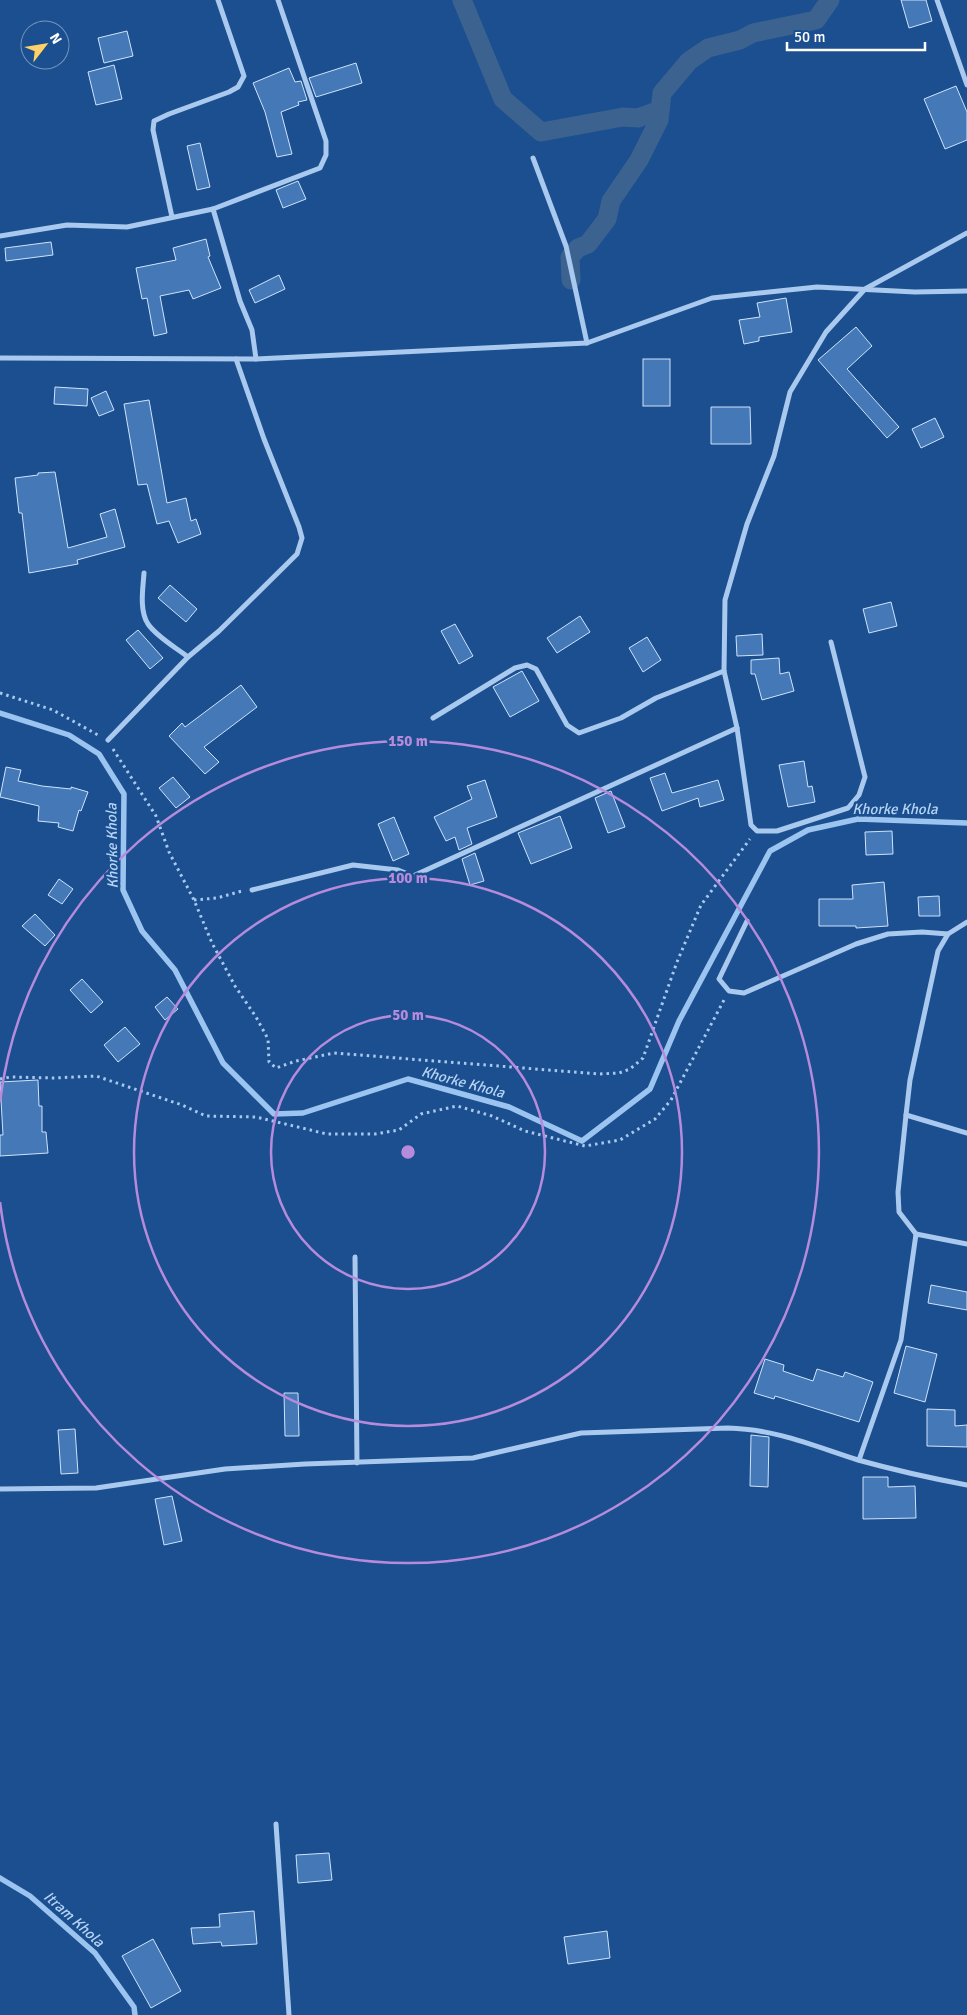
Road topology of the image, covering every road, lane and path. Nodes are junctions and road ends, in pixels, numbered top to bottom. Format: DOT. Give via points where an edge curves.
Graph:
graph roads {
  1 [pos="218,0"];
  2 [pos="278,0"];
  3 [pos="937,0"];
  4 [pos="967,85"];
  5 [pos="533,158"];
  6 [pos="213,208"];
  7 [pos="172,217"];
  8 [pos="967,233"];
  9 [pos="0,236"];
  10 [pos="865,289"];
  11 [pos="967,291"];
  12 [pos="587,343"];
  13 [pos="0,358"];
  14 [pos="236,359"];
  15 [pos="256,359"];
  16 [pos="144,573"];
  17 [pos="831,642"];
  18 [pos="188,657"];
  19 [pos="724,671"];
  20 [pos="0,693"];
  21 [pos="434,718"];
  22 [pos="737,728"];
  23 [pos="108,740"];
  24 [pos="757,831"];
  25 [pos="252,890"];
  26 [pos="194,900"];
  27 [pos="747,921"];
  28 [pos="967,922"];
  29 [pos="948,934"];
  30 [pos="729,991"];
  31 [pos="0,1079"];
  32 [pos="906,1115"];
  33 [pos="967,1133"];
  34 [pos="916,1234"];
  35 [pos="967,1244"];
  36 [pos="355,1257"];
  37 [pos="859,1460"];
  38 [pos="357,1463"];
  39 [pos="967,1485"];
  40 [pos="0,1489"];
  41 [pos="276,1824"];
  42 [pos="288,2015"];
  1 -- 7 [label="street" via="244,76 238,87 229,92 154,121 153,130"];
  2 -- 6 [label="street" via="326,141 326,156 320,168"];
  3 -- 4 [label="street"];
  5 -- 12 [label="street" via="566,246"];
  6 -- 7 [label="street"];
  6 -- 15 [label="street" via="240,301 252,330"];
  7 -- 9 [label="street" via="127,227 67,226"];
  8 -- 10 [label="street"];
  10 -- 11 [label="street"];
  10 -- 12 [label="street" via="817,287 712,298"];
  10 -- 19 [label="street" via="826,332 790,392 774,456 747,524 724,600"];
  12 -- 15 [label="street"];
  13 -- 14 [label="street"];
  14 -- 15 [label="street"];
  14 -- 18 [label="street" via="302,538 297,554"];
  16 -- 18 [label="street" via="142,602 147,623"];
  17 -- 24 [label="street" via="865,777 859,795 848,808 777,831"];
  18 -- 23 [label="street"];
  19 -- 21 [label="street" via="656,698 622,718 579,732 567,725 536,669 527,666 515,668"];
  19 -- 22 [label="street"];
  20 -- 23 [label="path" via="54,710"];
  22 -- 24 [label="street" via="751,825"];
  22 -- 25 [label="street" via="413,876 398,870 353,864"];
  23 -- 26 [label="path" via="156,816 169,852"];
  24 -- 26 [label="path" via="701,906 643,1058 630,1069 618,1073 334,1052 276,1068 269,1062 268,1039 212,943"];
  25 -- 26 [label="path"];
  27 -- 30 [label="street" via="718,979"];
  28 -- 29 [label="street"];
  29 -- 30 [label="street" via="888,934 856,944 744,993"];
  29 -- 32 [label="street" via="938,951 926,1000"];
  30 -- 31 [label="path" via="671,1100 655,1118 620,1140 585,1146 525,1131 492,1116 457,1106 421,1114 399,1130 375,1134 327,1134 256,1117 206,1116 96,1076"];
  32 -- 33 [label="street"];
  32 -- 34 [label="street" via="898,1192 900,1212"];
  34 -- 35 [label="street"];
  34 -- 37 [label="street" via="901,1340"];
  36 -- 38 [label="street"];
  37 -- 38 [label="street" via="786,1436 728,1428 581,1434 474,1458"];
  37 -- 39 [label="street"];
  38 -- 40 [label="street" via="224,1470 96,1488"];
  41 -- 42 [label="street"];
}
